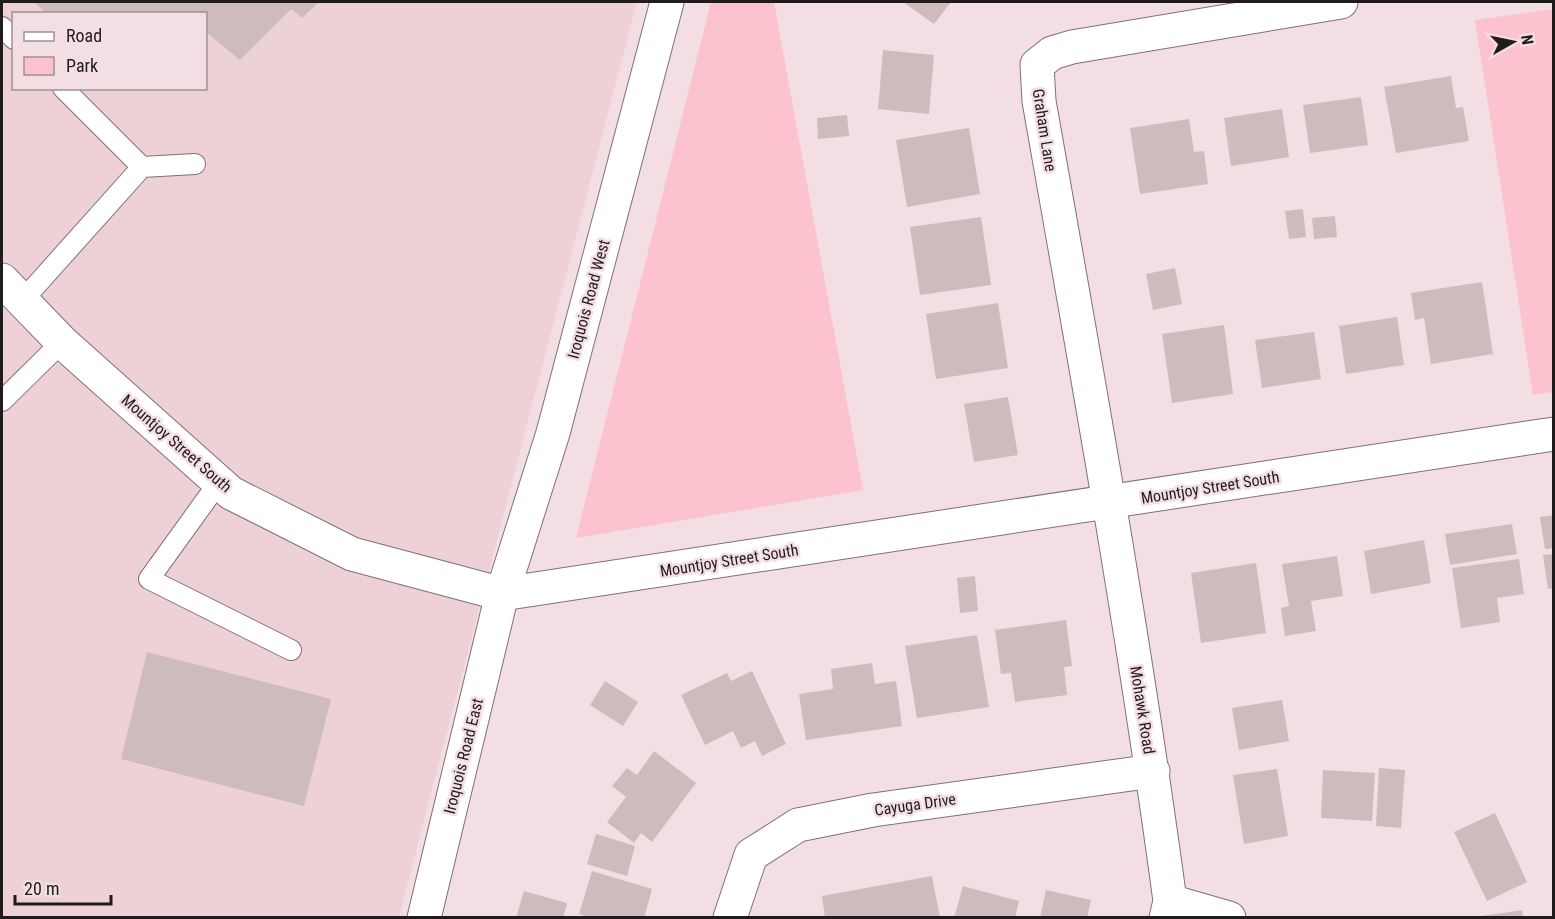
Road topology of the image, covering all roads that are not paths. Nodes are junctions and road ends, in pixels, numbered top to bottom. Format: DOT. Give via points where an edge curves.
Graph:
graph roads {
  1 [pos="667,2"];
  2 [pos="1341,2"];
  3 [pos="65,90"];
  4 [pos="195,164"];
  5 [pos="142,168"];
  6 [pos="12,291"];
  7 [pos="62,342"];
  8 [pos="2,401"];
  9 [pos="1554,434"];
  10 [pos="219,482"];
  11 [pos="1110,503"];
  12 [pos="502,594"];
  13 [pos="291,650"];
  14 [pos="1153,771"];
  15 [pos="1168,909"];
  16 [pos="424,918"];
  17 [pos="730,918"];
  18 [pos="1229,918"];
  1 -- 12 [label="street, Iroquois Road West" via="553,433"];
  2 -- 11 [label="street, Graham Lane" via="1072,46 1052,52 1037,65 1039,101"];
  3 -- 5 [label="lane"];
  4 -- 5 [label="lane"];
  5 -- 6 [label="lane"];
  6 -- 7 [label="street, Mountjoy Street South"];
  7 -- 8 [label="lane"];
  7 -- 10 [label="street, Mountjoy Street South"];
  9 -- 11 [label="street, Mountjoy Street South"];
  10 -- 12 [label="street, Mountjoy Street South" via="231,493 352,554"];
  10 -- 13 [label="lane" via="148,579"];
  11 -- 12 [label="street, Mountjoy Street South"];
  11 -- 14 [label="street, Mohawk Road"];
  12 -- 16 [label="street, Iroquois Road East"];
  14 -- 15 [label="street, Mohawk Road"];
  14 -- 17 [label="street, Cayuga Drive" via="873,810 798,825 751,855"];
  15 -- 18 [label="street"];
}
